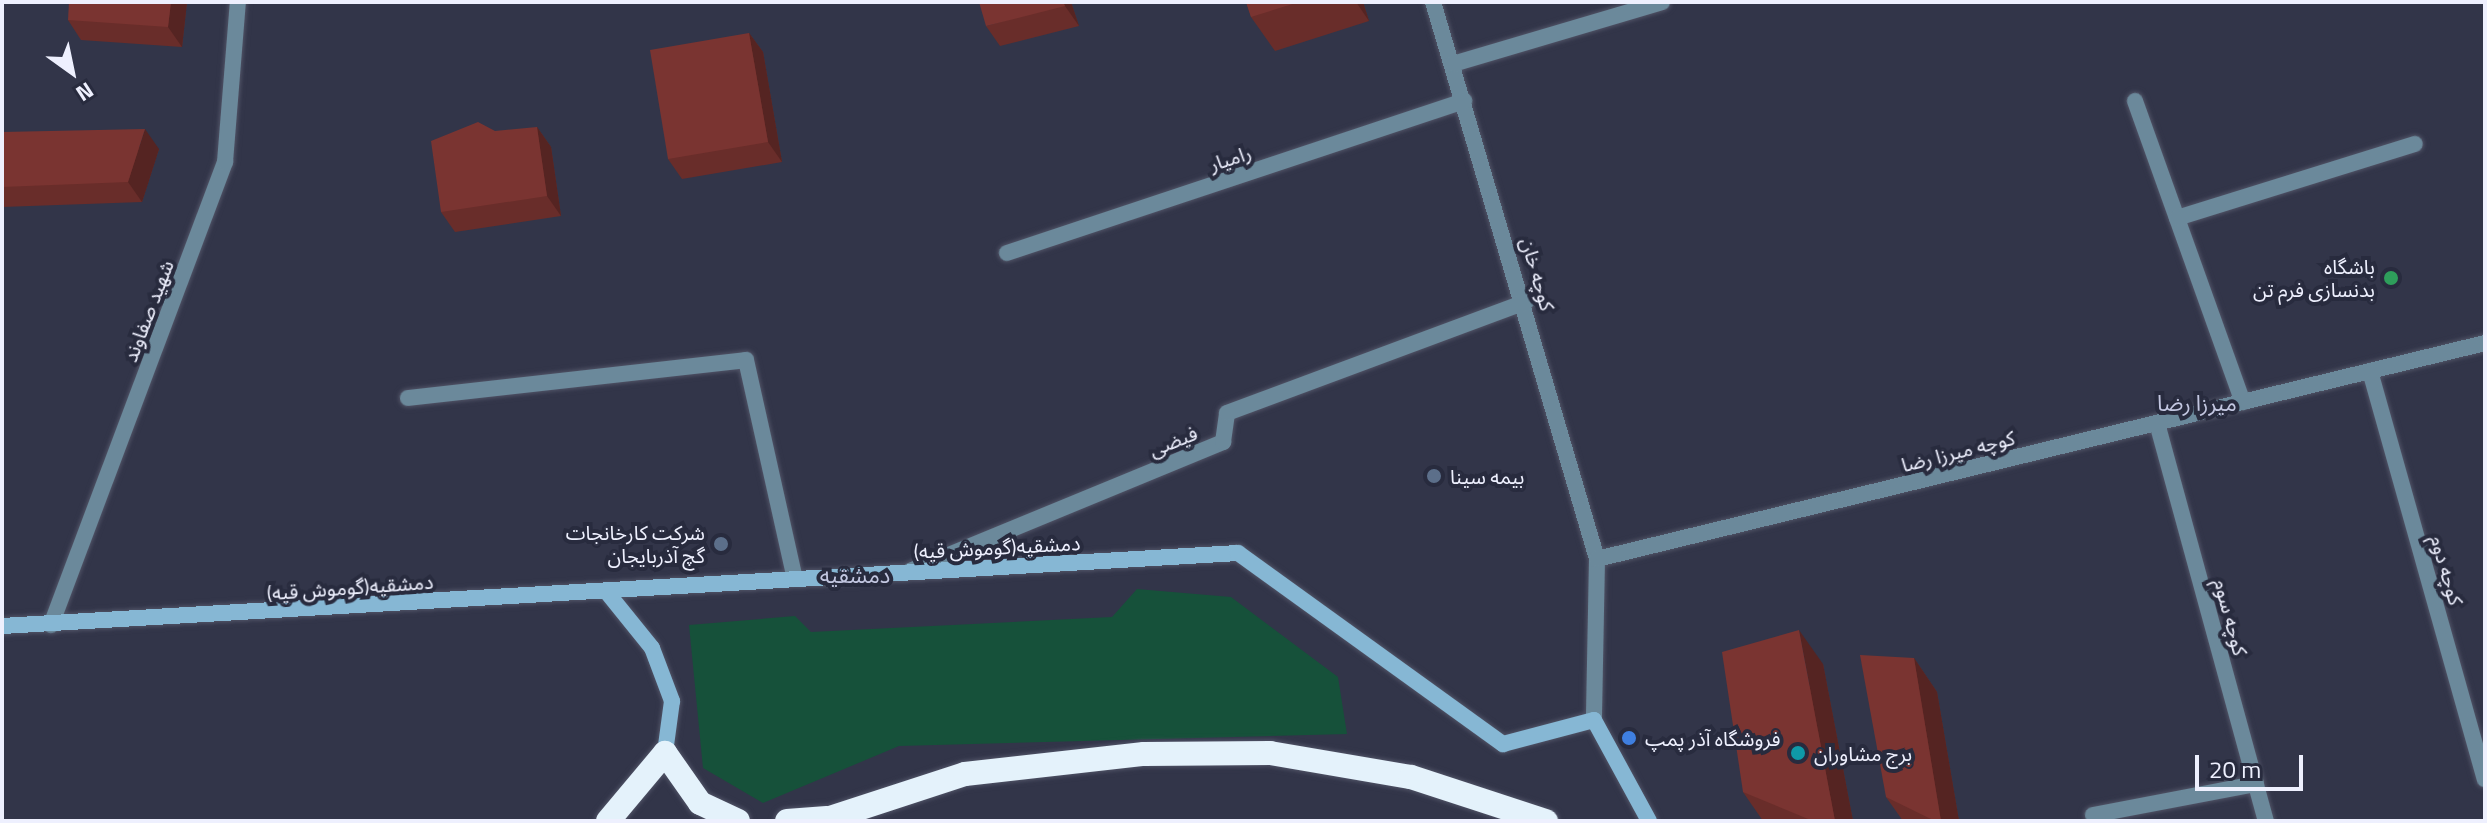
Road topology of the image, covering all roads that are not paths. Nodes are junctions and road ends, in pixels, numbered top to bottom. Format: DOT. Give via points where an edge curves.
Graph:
graph roads {
  1 [pos="238,2"];
  2 [pos="1433,2"];
  3 [pos="1662,2"];
  4 [pos="1453,64"];
  5 [pos="1464,101"];
  6 [pos="2135,101"];
  7 [pos="2415,144"];
  8 [pos="2177,218"];
  9 [pos="1007,253"];
  10 [pos="1526,302"];
  11 [pos="2485,343"];
  12 [pos="2370,371"];
  13 [pos="408,398"];
  14 [pos="2243,402"];
  15 [pos="2157,423"];
  16 [pos="1597,559"];
  17 [pos="906,573"];
  18 [pos="795,579"];
  19 [pos="606,591"];
  20 [pos="51,625"];
  21 [pos="2,626"];
  22 [pos="1594,720"];
  23 [pos="665,753"];
  24 [pos="2485,779"];
  25 [pos="2256,784"];
  26 [pos="2093,815"];
  27 [pos="824,819"];
  28 [pos="608,821"];
  29 [pos="738,821"];
  30 [pos="787,821"];
  31 [pos="1546,821"];
  32 [pos="1649,821"];
  33 [pos="2266,821"];
  1 -- 20 [label="street, شهید صفاوند" via="225,162"];
  2 -- 4 [label="street, کوچه خان"];
  3 -- 4 [label="street"];
  4 -- 5 [label="street, کوچه خان"];
  5 -- 9 [label="street, رامیار"];
  5 -- 10 [label="street, کوچه خان"];
  6 -- 8 [label="street"];
  7 -- 8 [label="street"];
  8 -- 14 [label="street"];
  10 -- 16 [label="street, کوچه خان"];
  10 -- 17 [label="street, فیضی" via="1227,413 1223,442"];
  11 -- 12 [label="street, کوچه میرزا رضا"];
  12 -- 14 [label="street, کوچه میرزا رضا"];
  12 -- 24 [label="street, کوچه دوم"];
  13 -- 18 [label="street" via="746,360"];
  14 -- 15 [label="street, کوچه میرزا رضا"];
  15 -- 16 [label="street, کوچه میرزا رضا"];
  15 -- 25 [label="street, کوچه سوم"];
  16 -- 22 [label="street"];
  17 -- 18 [label="main road, دمشقیه(گوموش قیه)"];
  17 -- 22 [label="main road, دمشقیه(گوموش قیه)" via="1238,553 1503,744"];
  18 -- 19 [label="main road, دمشقیه(گوموش قیه)"];
  19 -- 20 [label="main road, دمشقیه(گوموش قیه)"];
  19 -- 23 [label="main road" via="652,648 672,701"];
  20 -- 21 [label="main road, دمشقیه(گوموش قیه)"];
  22 -- 32 [label="main road"];
  23 -- 28 [label="highway"];
  23 -- 29 [label="highway" via="700,803"];
  25 -- 26 [label="street"];
  25 -- 33 [label="street, کوچه سوم"];
  27 -- 30 [label="highway"];
  27 -- 31 [label="highway" via="965,774 1144,754 1270,753 1411,777"];
}
